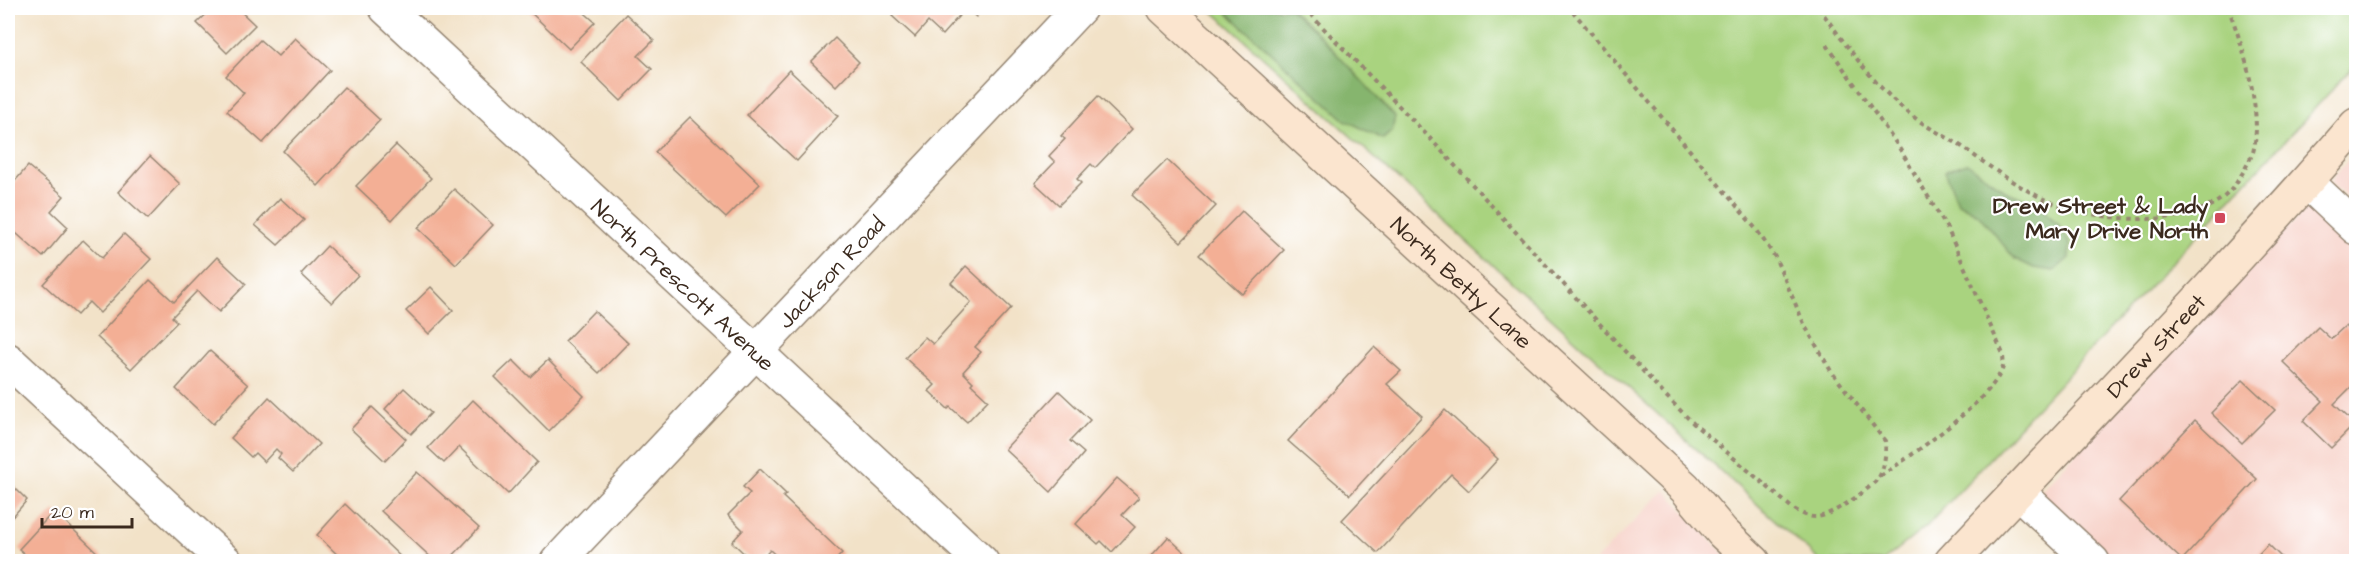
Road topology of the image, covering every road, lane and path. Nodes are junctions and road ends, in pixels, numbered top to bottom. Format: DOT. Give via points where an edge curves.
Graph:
graph roads {
  1 [pos="386,8"];
  2 [pos="1080,8"];
  3 [pos="1164,8"];
  4 [pos="1304,8"];
  5 [pos="1570,8"];
  6 [pos="1820,8"];
  7 [pos="2228,8"];
  8 [pos="1827,45"];
  9 [pos="2356,125"];
  10 [pos="2307,182"];
  11 [pos="2356,228"];
  12 [pos="755,352"];
  13 [pos="8,360"];
  14 [pos="1879,477"];
  15 [pos="2017,491"];
  16 [pos="226,561"];
  17 [pos="557,561"];
  18 [pos="982,561"];
  19 [pos="1754,561"];
  20 [pos="1951,561"];
  21 [pos="2092,561"];
  1 -- 12 [label="street, North Prescott Avenue"];
  2 -- 12 [label="street, Jackson Road"];
  3 -- 19 [label="street, North Betty Lane" via="1685,488 1723,533"];
  4 -- 14 [label="path" via="1427,135 1663,393 1791,507 1816,518 1828,514"];
  5 -- 14 [label="path" via="1756,229 1775,257 1805,326 1831,371 1885,441 1886,454"];
  6 -- 7 [label="path" via="1886,93 1914,117 2008,180 2049,201 2090,214 2125,219 2166,219 2204,208 2226,195 2254,150 2256,121 2250,84 2241,41"];
  8 -- 14 [label="path" via="1898,146 1948,230 2003,354 2004,366 1994,384 1976,402 1924,447"];
  9 -- 10 [label="street, Drew Street"];
  10 -- 11 [label="street"];
  10 -- 15 [label="street, Drew Street"];
  12 -- 17 [label="street, Jackson Road"];
  12 -- 18 [label="street, North Prescott Avenue"];
  13 -- 16 [label="street"];
  15 -- 20 [label="street, Drew Street"];
  15 -- 21 [label="street"];
}
